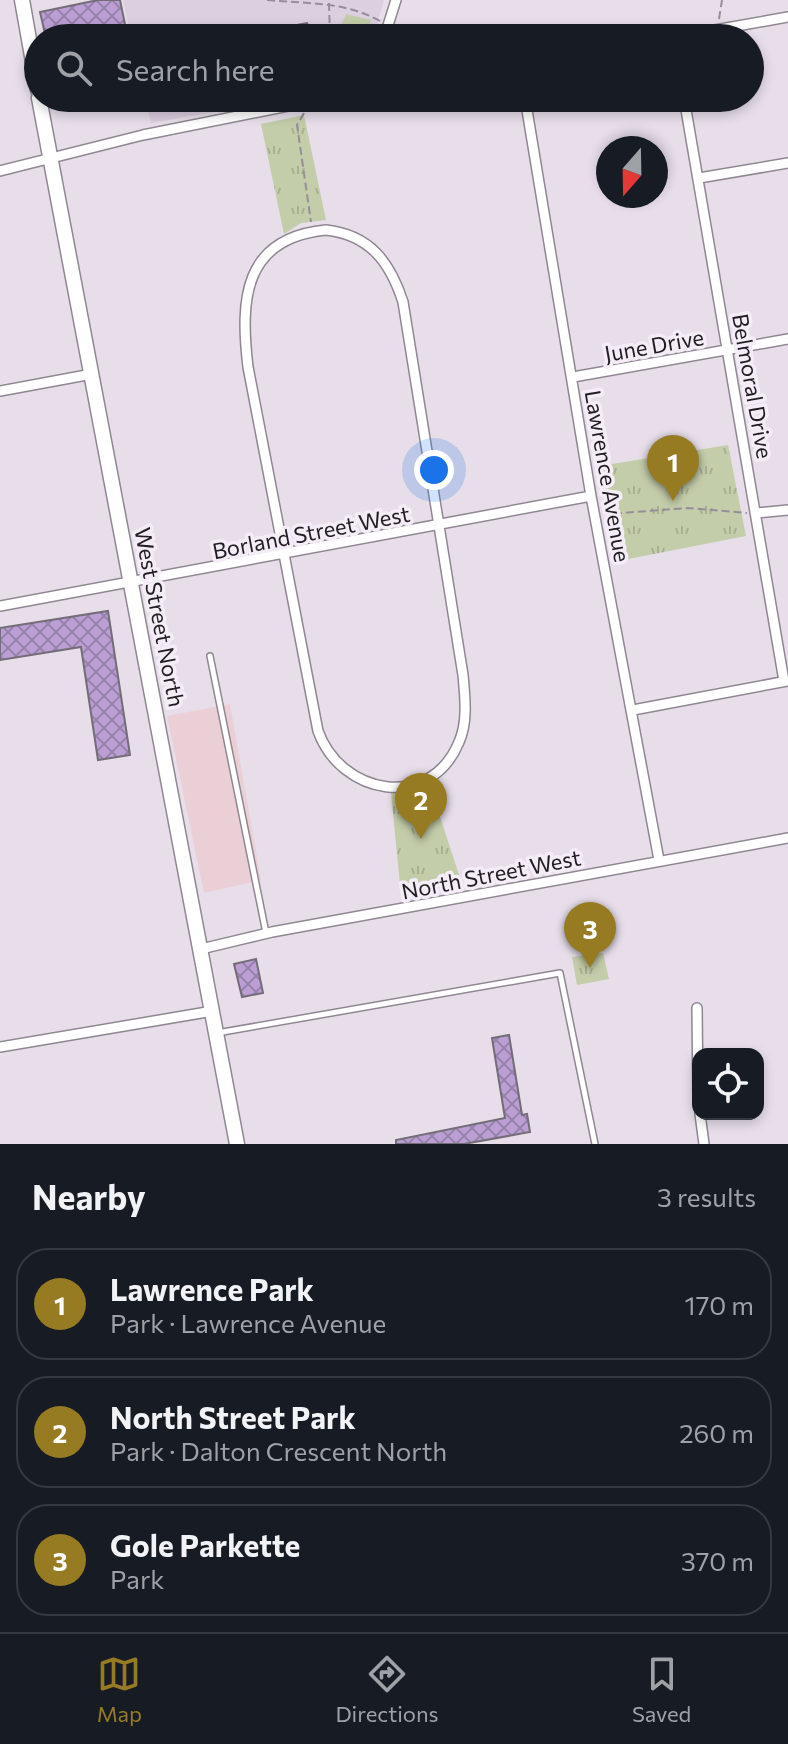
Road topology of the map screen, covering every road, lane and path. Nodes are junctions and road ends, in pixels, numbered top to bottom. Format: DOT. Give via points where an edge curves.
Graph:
graph roads {
  1 [pos="22,0"];
  2 [pos="267,0"];
  3 [pos="396,0"];
  4 [pos="722,0"];
  5 [pos="329,3"];
  6 [pos="788,17"];
  7 [pos="26,24"];
  8 [pos="330,24"];
  9 [pos="384,24"];
  10 [pos="389,24"];
  11 [pos="717,24"];
  12 [pos="749,24"];
  13 [pos="41,112"];
  14 [pos="257,112"];
  15 [pos="304,112"];
  16 [pos="527,112"];
  17 [pos="687,112"];
  18 [pos="50,160"];
  19 [pos="788,163"];
  20 [pos="0,171"];
  21 [pos="699,178"];
  22 [pos="312,231"];
  23 [pos="788,339"];
  24 [pos="729,350"];
  25 [pos="92,374"];
  26 [pos="573,377"];
  27 [pos="0,391"];
  28 [pos="591,496"];
  29 [pos="593,510"];
  30 [pos="788,510"];
  31 [pos="756,513"];
  32 [pos="440,525"];
  33 [pos="285,555"];
  34 [pos="131,584"];
  35 [pos="0,606"];
  36 [pos="210,656"];
  37 [pos="786,681"];
  38 [pos="633,710"];
  39 [pos="788,838"];
  40 [pos="659,860"];
  41 [pos="266,934"];
  42 [pos="201,949"];
  43 [pos="697,1008"];
  44 [pos="213,1011"];
  45 [pos="217,1033"];
  46 [pos="0,1047"];
  47 [pos="697,1048"];
  48 [pos="701,1120"];
  49 [pos="237,1144"];
  50 [pos="595,1144"];
  51 [pos="704,1144"];
  1 -- 7 [label="main road"];
  2 -- 5 [label="path"];
  3 -- 10 [label="street"];
  4 -- 11 [label="path"];
  5 -- 8 [label="path"];
  5 -- 9 [label="path"];
  6 -- 12 [label="street"];
  13 -- 18 [label="main road, West Street North"];
  14 -- 18 [label="street"];
  15 -- 22 [label="path" via="297,125 299,156"];
  16 -- 26 [label="street, Lawrence Avenue"];
  17 -- 21 [label="street, Belmoral Drive"];
  18 -- 20 [label="street"];
  18 -- 25 [label="main road, West Street North"];
  19 -- 21 [label="street"];
  21 -- 24 [label="street, Belmoral Drive"];
  22 -- 32 [label="street" via="351,235 371,246 394,274"];
  22 -- 33 [label="street" via="287,238 265,255 249,281 243,309 248,367"];
  23 -- 24 [label="street, June Drive"];
  24 -- 26 [label="street, June Drive"];
  24 -- 31 [label="street, Belmoral Drive"];
  25 -- 27 [label="street"];
  25 -- 34 [label="main road, West Street North"];
  26 -- 28 [label="street, Lawrence Avenue"];
  28 -- 29 [label="street, Lawrence Avenue"];
  28 -- 32 [label="street, Borland Street West"];
  29 -- 31 [label="path"];
  29 -- 38 [label="street, Lawrence Avenue"];
  30 -- 31 [label="street"];
  31 -- 37 [label="street, Belmoral Drive"];
  32 -- 33 [label="street, Borland Street West"];
  32 -- 33 [label="street" via="463,675 463,725 456,748 442,765 403,787 375,786 350,775 322,743"];
  33 -- 34 [label="street, Borland Street West"];
  34 -- 35 [label="street, Borland Street West"];
  34 -- 42 [label="main road, West Street North"];
  36 -- 41 [label="lane"];
  37 -- 38 [label="street"];
  38 -- 40 [label="street, Lawrence Avenue"];
  39 -- 40 [label="street, North Street West"];
  40 -- 41 [label="street, North Street West"];
  41 -- 42 [label="street, North Street West"];
  42 -- 44 [label="main road, West Street North"];
  43 -- 47 [label="street"];
  44 -- 45 [label="main road, West Street North"];
  44 -- 46 [label="street"];
  45 -- 49 [label="main road, West Street North"];
  45 -- 50 [label="lane" via="560,973"];
  48 -- 51 [label="street"];
}
